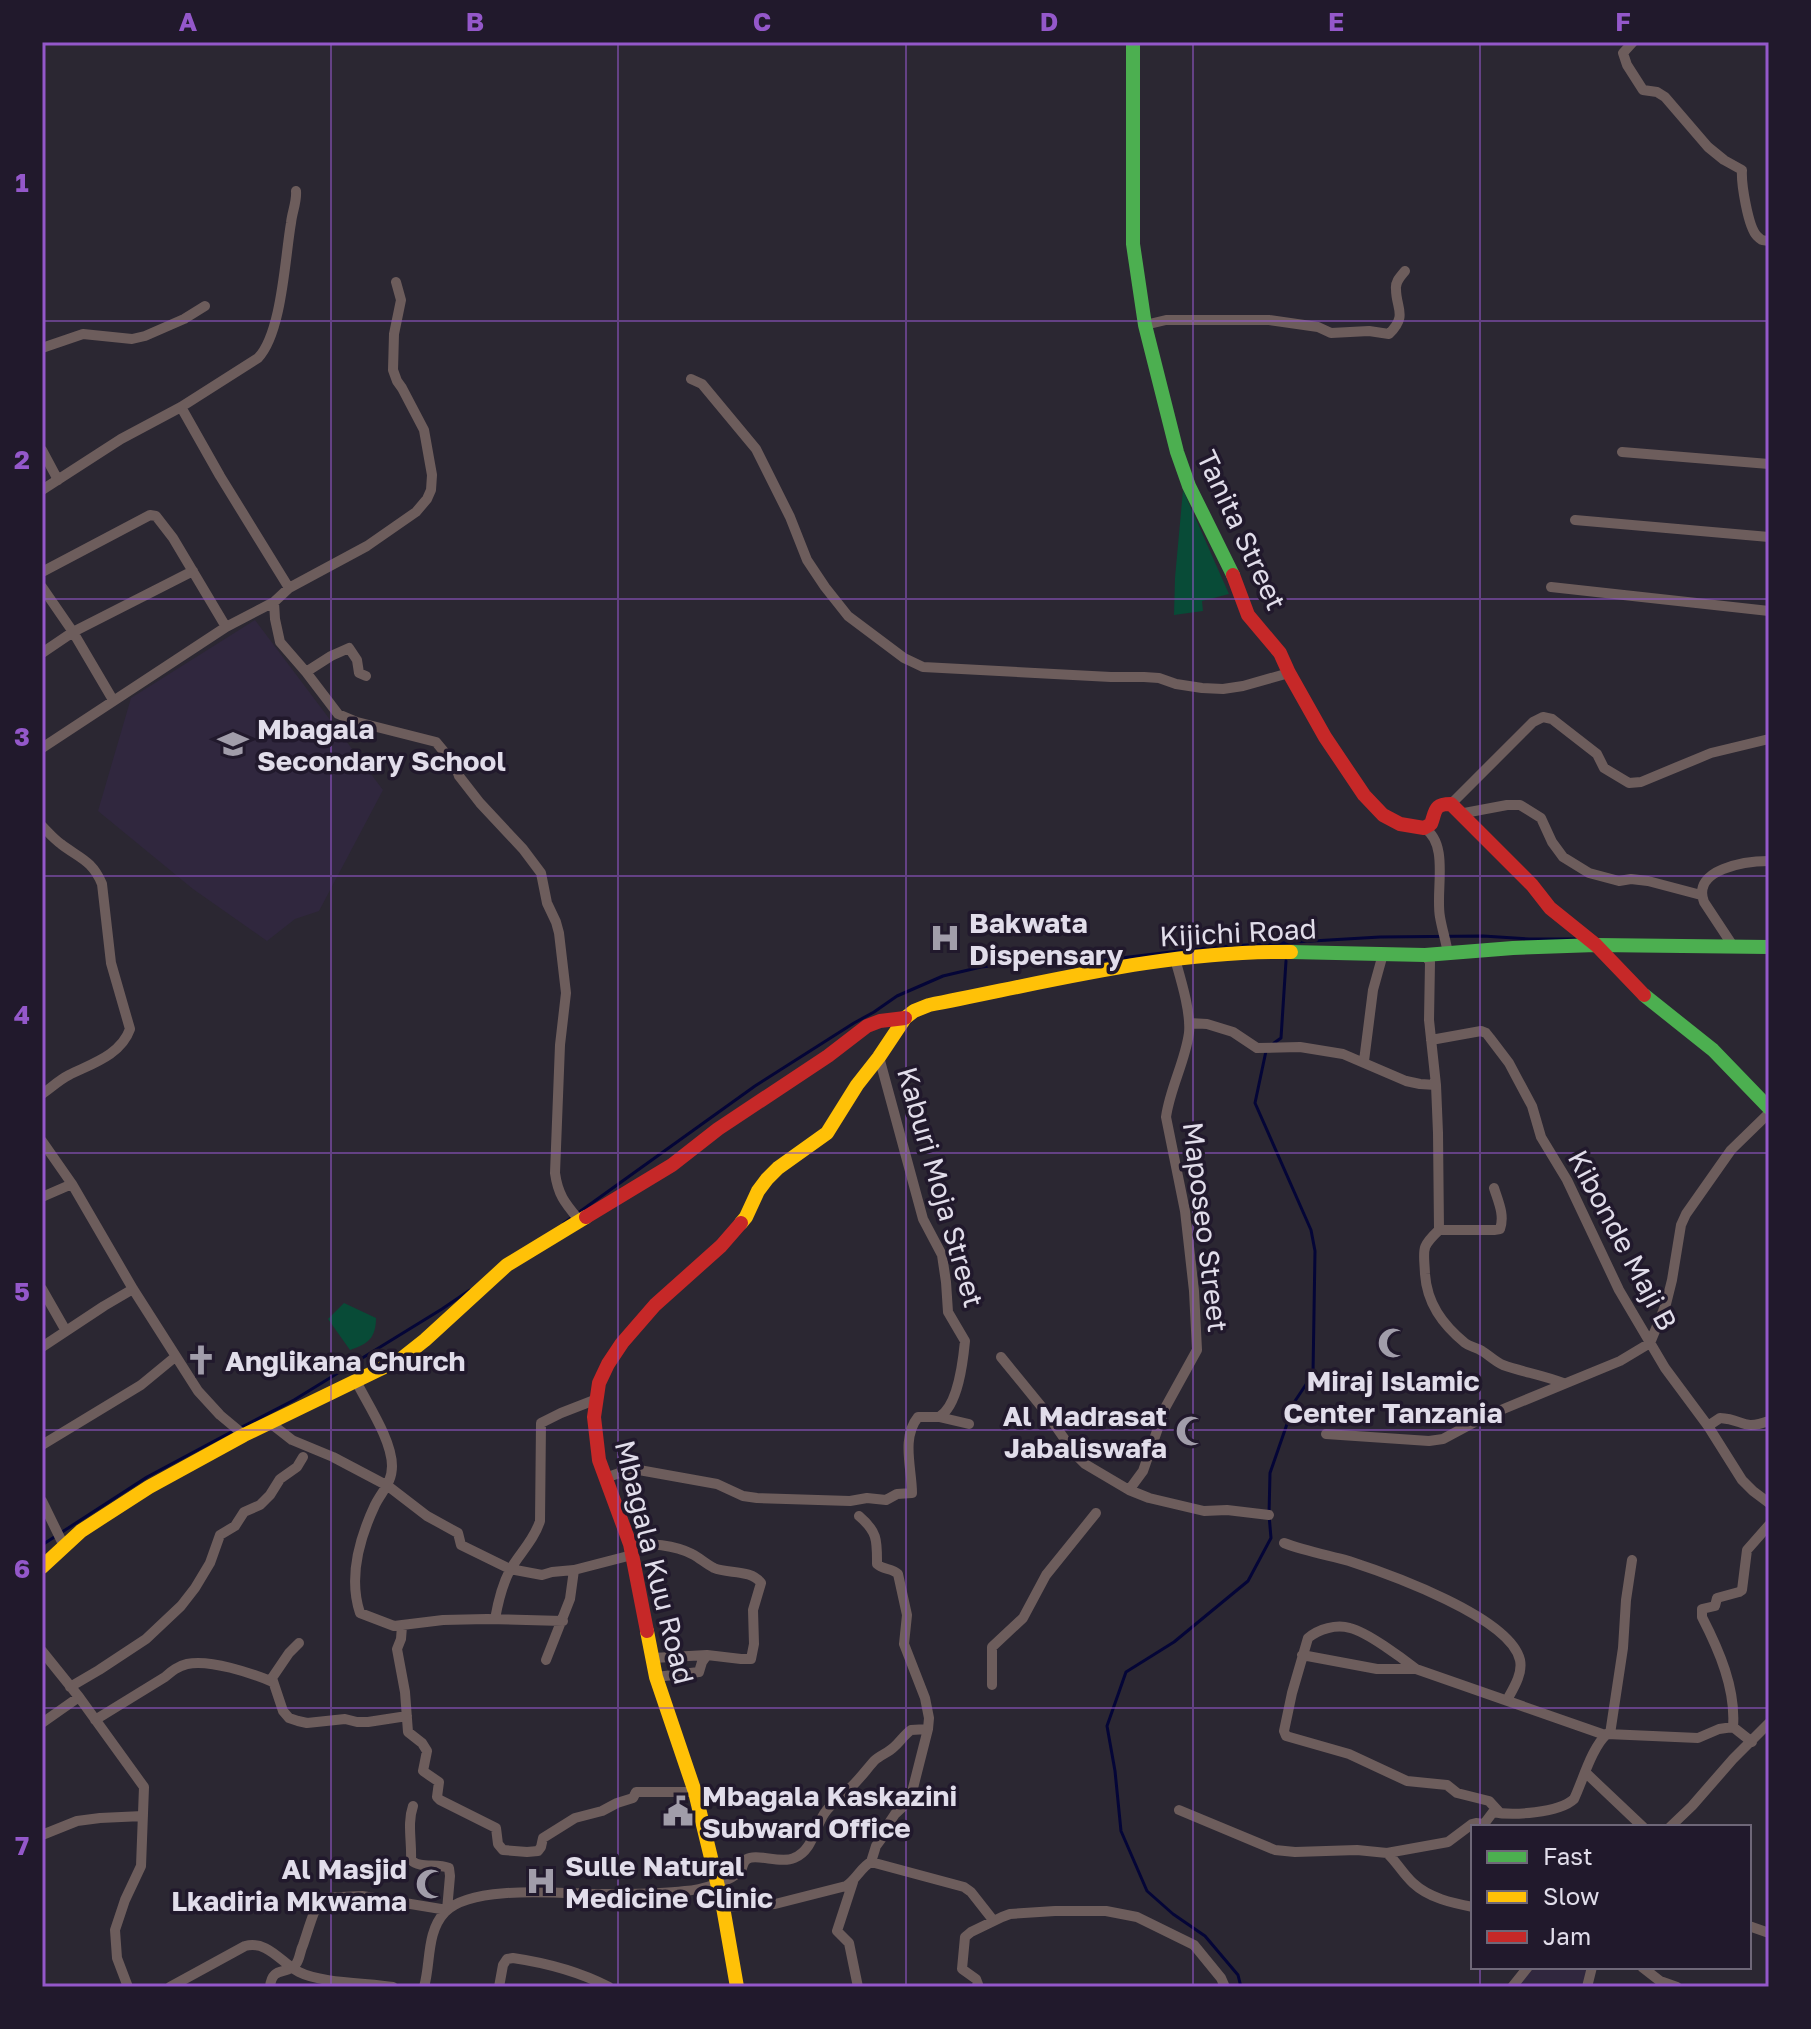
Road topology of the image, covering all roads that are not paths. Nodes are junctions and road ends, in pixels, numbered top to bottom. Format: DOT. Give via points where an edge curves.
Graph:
graph roads {
  1 [pos="1133,42"];
  2 [pos="1633,42"];
  3 [pos="296,191"];
  4 [pos="1769,241"];
  5 [pos="1405,271"];
  6 [pos="396,282"];
  7 [pos="205,306"];
  8 [pos="1145,325"];
  9 [pos="42,348"];
  10 [pos="691,379"];
  11 [pos="181,407"];
  12 [pos="42,450"];
  13 [pos="1622,452"];
  14 [pos="1769,464"];
  15 [pos="58,480"];
  16 [pos="42,490"];
  17 [pos="1575,520"];
  18 [pos="1769,537"];
  19 [pos="193,571"];
  20 [pos="42,572"];
  21 [pos="42,587"];
  22 [pos="1551,587"];
  23 [pos="289,588"];
  24 [pos="274,602"];
  25 [pos="1769,611"];
  26 [pos="226,627"];
  27 [pos="73,632"];
  28 [pos="42,653"];
  29 [pos="306,672"];
  30 [pos="1289,673"];
  31 [pos="366,676"];
  32 [pos="113,700"];
  33 [pos="1769,739"];
  34 [pos="42,748"];
  35 [pos="1455,809"];
  36 [pos="42,826"];
  37 [pos="1424,828"];
  38 [pos="1769,861"];
  39 [pos="1701,895"];
  40 [pos="1596,945"];
  41 [pos="1733,946"];
  42 [pos="1769,947"];
  43 [pos="1383,954"];
  44 [pos="1448,954"];
  45 [pos="1425,955"];
  46 [pos="1175,959"];
  47 [pos="905,1018"];
  48 [pos="1189,1023"];
  49 [pos="1431,1040"];
  50 [pos="879,1057"];
  51 [pos="1364,1061"];
  52 [pos="1436,1085"];
  53 [pos="42,1094"];
  54 [pos="1769,1110"];
  55 [pos="42,1141"];
  56 [pos="72,1184"];
  57 [pos="1494,1188"];
  58 [pos="42,1197"];
  59 [pos="579,1220"];
  60 [pos="1439,1230"];
  61 [pos="42,1289"];
  62 [pos="133,1289"];
  63 [pos="66,1331"];
  64 [pos="1650,1343"];
  65 [pos="42,1347"];
  66 [pos="175,1357"];
  67 [pos="1001,1357"];
  68 [pos="356,1381"];
  69 [pos="1563,1383"];
  70 [pos="597,1399"];
  71 [pos="939,1417"];
  72 [pos="1769,1421"];
  73 [pos="269,1422"];
  74 [pos="969,1424"];
  75 [pos="1708,1426"];
  76 [pos="1326,1434"];
  77 [pos="244,1435"];
  78 [pos="42,1445"];
  79 [pos="303,1457"];
  80 [pos="605,1478"];
  81 [pos="388,1486"];
  82 [pos="1129,1490"];
  83 [pos="42,1501"];
  84 [pos="1769,1503"];
  85 [pos="1096,1513"];
  86 [pos="1269,1515"];
  87 [pos="859,1516"];
  88 [pos="1769,1525"];
  89 [pos="1284,1543"];
  90 [pos="65,1548"];
  91 [pos="631,1549"];
  92 [pos="1632,1560"];
  93 [pos="42,1567"];
  94 [pos="510,1569"];
  95 [pos="574,1570"];
  96 [pos="495,1619"];
  97 [pos="563,1621"];
  98 [pos="402,1626"];
  99 [pos="299,1643"];
  100 [pos="42,1651"];
  101 [pos="707,1655"];
  102 [pos="1302,1655"];
  103 [pos="653,1658"];
  104 [pos="546,1660"];
  105 [pos="1416,1669"];
  106 [pos="656,1677"];
  107 [pos="273,1682"];
  108 [pos="992,1685"];
  109 [pos="70,1687"];
  110 [pos="79,1697"];
  111 [pos="1507,1700"];
  112 [pos="407,1716"];
  113 [pos="95,1720"];
  114 [pos="42,1723"];
  115 [pos="1769,1723"];
  116 [pos="1733,1727"];
  117 [pos="928,1729"];
  118 [pos="1608,1735"];
  119 [pos="1752,1742"];
  120 [pos="1586,1773"];
  121 [pos="695,1792"];
  122 [pos="413,1806"];
  123 [pos="1179,1810"];
  124 [pos="1500,1813"];
  125 [pos="143,1816"];
  126 [pos="1641,1825"];
  127 [pos="1672,1825"];
  128 [pos="42,1835"];
  129 [pos="1387,1853"];
  130 [pos="871,1862"];
  131 [pos="853,1882"];
  132 [pos="717,1884"];
  133 [pos="1471,1906"];
  134 [pos="723,1907"];
  135 [pos="447,1910"];
  136 [pos="993,1920"];
  137 [pos="292,1967"];
  138 [pos="1526,1969"];
  139 [pos="1644,1969"];
  140 [pos="128,1987"];
  141 [pos="170,1987"];
  142 [pos="270,1987"];
  143 [pos="393,1987"];
  144 [pos="424,1987"];
  145 [pos="499,1987"];
  146 [pos="609,1987"];
  147 [pos="737,1987"];
  148 [pos="858,1987"];
  149 [pos="979,1987"];
  150 [pos="1225,1987"];
  151 [pos="1512,1987"];
  152 [pos="1677,1987"];
  1 -- 8 [label="street, Tanita Street" via="1133,244"];
  2 -- 4 [label="street" via="1623,53 1632,74 1643,90 1665,97 1708,147 1742,170 1750,226"];
  3 -- 11 [label="street" via="268,345 258,358"];
  5 -- 8 [label="street" via="1395,288 1401,309 1397,325 1389,334 1331,333 1269,320 1166,320"];
  6 -- 23 [label="street" via="401,300 393,370 424,430 431,490 416,512 393,529"];
  7 -- 9 [label="street" via="145,336 83,334"];
  8 -- 30 [label="street, Tanita Street" via="1189,486 1230,566 1248,615 1280,653"];
  10 -- 30 [label="street" via="702,384 756,449 807,560 825,587 848,616 904,658 923,667 1159,678 1223,689"];
  11 -- 15 [label="street"];
  11 -- 23 [label="street"];
  12 -- 15 [label="street"];
  13 -- 14 [label="street"];
  15 -- 16 [label="street"];
  17 -- 18 [label="street"];
  19 -- 20 [label="street" via="160,520 150,515"];
  19 -- 26 [label="street"];
  19 -- 27 [label="street"];
  21 -- 27 [label="street"];
  22 -- 25 [label="street"];
  23 -- 24 [label="street"];
  24 -- 26 [label="street"];
  24 -- 29 [label="street" via="280,642"];
  26 -- 32 [label="street"];
  27 -- 28 [label="street"];
  27 -- 32 [label="street"];
  29 -- 31 [label="street" via="349,648 359,673"];
  29 -- 59 [label="street" via="338,714 436,742 541,873 559,933 566,993 555,1173 561,1198"];
  30 -- 37 [label="street, Tanita Street" via="1364,795 1383,815"];
  32 -- 34 [label="street"];
  33 -- 35 [label="street" via="1711,753 1629,783 1604,768 1597,754 1562,726 1543,717"];
  35 -- 37 [label="street" via="1441,804"];
  35 -- 39 [label="street" via="1520,805 1541,818 1563,857 1589,873"];
  35 -- 40 [label="street" via="1550,908"];
  36 -- 53 [label="street" via="98,874 111,963 130,1029 108,1056"];
  37 -- 44 [label="street" via="1437,841 1439,915"];
  38 -- 39 [label="street" via="1741,863 1709,876"];
  39 -- 41 [label="street"];
  40 -- 41 [label="street, Kijichi Road"];
  40 -- 44 [label="street, Kijichi Road"];
  40 -- 54 [label="street" via="1649,1000 1713,1050"];
  41 -- 42 [label="street, Kijichi Road"];
  43 -- 45 [label="street, Kijichi Road"];
  43 -- 46 [label="street, Kijichi Road" via="1265,952"];
  43 -- 51 [label="street"];
  44 -- 45 [label="street, Kijichi Road"];
  45 -- 49 [label="street" via="1430,962"];
  46 -- 47 [label="street, Kijichi Road" via="929,1005"];
  46 -- 48 [label="street, Maposeo Street"];
  47 -- 50 [label="street, Mbagala Kuu Road"];
  47 -- 59 [label="street, Kijichi Road" via="867,1026 672,1165"];
  48 -- 51 [label="street" via="1233,1032 1257,1048 1312,1048"];
  48 -- 82 [label="street, Maposeo Street" via="1166,1117 1185,1211 1197,1350 1165,1408 1143,1471"];
  49 -- 52 [label="street"];
  49 -- 64 [label="street, Kibonde Maji B" via="1481,1031 1505,1057 1532,1106 1541,1137"];
  50 -- 70 [label="street, Mbagala Kuu Road" via="827,1133 767,1179 746,1217 721,1246 622,1343 599,1383"];
  50 -- 71 [label="street, Kaburi Moja Street" via="923,1219 942,1255 948,1312 965,1341 954,1395"];
  51 -- 52 [label="street" via="1406,1081"];
  52 -- 60 [label="street"];
  54 -- 64 [label="street" via="1731,1150 1686,1214 1666,1304"];
  55 -- 56 [label="street"];
  56 -- 58 [label="street"];
  56 -- 62 [label="street"];
  57 -- 60 [label="street" via="1502,1214 1500,1229"];
  59 -- 68 [label="street, Kijichi Road" via="507,1265 401,1359"];
  60 -- 69 [label="street" via="1424,1249 1426,1290 1442,1319 1465,1343 1495,1361"];
  61 -- 63 [label="street"];
  62 -- 63 [label="street"];
  62 -- 66 [label="street"];
  63 -- 65 [label="street"];
  64 -- 69 [label="street"];
  64 -- 75 [label="street, Kibonde Maji B"];
  66 -- 77 [label="street" via="198,1391"];
  66 -- 78 [label="street" via="141,1385"];
  67 -- 82 [label="street" via="1075,1454"];
  68 -- 73 [label="street, Kijichi Road"];
  68 -- 81 [label="street" via="391,1454"];
  69 -- 76 [label="street" via="1443,1439"];
  70 -- 80 [label="street, Mbagala Kuu Road" via="595,1432"];
  70 -- 94 [label="street" via="541,1423 540,1521"];
  71 -- 74 [label="street"];
  71 -- 80 [label="street" via="918,1417 913,1424 908,1449 912,1493 888,1500 750,1497 717,1484 639,1470"];
  72 -- 75 [label="street" via="1747,1426 1720,1418"];
  73 -- 77 [label="street, Kijichi Road"];
  73 -- 81 [label="street" via="292,1440"];
  75 -- 84 [label="street, Kibonde Maji B" via="1742,1480"];
  77 -- 90 [label="street, Kijichi Road" via="149,1487 81,1531"];
  79 -- 109 [label="street" via="260,1505 220,1535 210,1563 181,1606 146,1639"];
  80 -- 91 [label="street, Mbagala Kuu Road"];
  81 -- 94 [label="street" via="458,1533 461,1545"];
  81 -- 98 [label="street" via="356,1558 358,1610"];
  82 -- 86 [label="street" via="1204,1511"];
  83 -- 90 [label="street"];
  85 -- 108 [label="street" via="1046,1575 1023,1618 992,1647"];
  87 -- 117 [label="street" via="876,1538 877,1564 898,1574 907,1615 904,1644 925,1698"];
  88 -- 116 [label="street" via="1747,1550 1742,1590 1702,1609 1733,1703"];
  89 -- 111 [label="street" via="1438,1595 1502,1632 1515,1647 1521,1666"];
  90 -- 93 [label="street, Kijichi Road"];
  91 -- 95 [label="street"];
  91 -- 101 [label="street" via="648,1544 682,1550 714,1568 759,1580 752,1657"];
  91 -- 103 [label="street, Mbagala Kuu Road"];
  92 -- 118 [label="street"];
  94 -- 95 [label="street" via="542,1575"];
  94 -- 96 [label="street"];
  95 -- 97 [label="street"];
  96 -- 97 [label="street"];
  96 -- 98 [label="street"];
  97 -- 104 [label="street"];
  98 -- 112 [label="street" via="397,1649"];
  99 -- 107 [label="street"];
  100 -- 109 [label="street"];
  101 -- 103 [label="street"];
  101 -- 106 [label="street" via="699,1672"];
  102 -- 105 [label="street" via="1377,1669"];
  102 -- 105 [label="street" via="1311,1635 1346,1627"];
  102 -- 124 [label="street" via="1286,1736 1349,1754 1401,1779 1447,1785 1489,1801"];
  103 -- 106 [label="street, Mbagala Kuu Road"];
  105 -- 111 [label="street"];
  106 -- 121 [label="street, Mbagala Kuu Road"];
  107 -- 112 [label="street" via="283,1711 298,1721 368,1722"];
  107 -- 113 [label="street" via="225,1666 190,1663"];
  109 -- 110 [label="street"];
  110 -- 113 [label="street"];
  110 -- 114 [label="street"];
  111 -- 118 [label="street"];
  112 -- 121 [label="street" via="408,1732 427,1751 423,1771 439,1782 437,1798 496,1828 503,1850 538,1851 543,1838 575,1818 633,1798 636,1792"];
  113 -- 125 [label="street" via="142,1782"];
  115 -- 119 [label="street"];
  116 -- 118 [label="street" via="1698,1738"];
  116 -- 119 [label="street"];
  117 -- 130 [label="street" via="910,1800 889,1823"];
  117 -- 132 [label="street" via="911,1730 877,1758 825,1812 806,1851 781,1861 748,1858 738,1872"];
  118 -- 120 [label="street"];
  119 -- 127 [label="street"];
  120 -- 124 [label="street" via="1571,1803"];
  120 -- 126 [label="street"];
  121 -- 132 [label="street, Mbagala Kuu Road"];
  122 -- 135 [label="street" via="411,1860 449,1868"];
  123 -- 129 [label="street" via="1275,1850"];
  124 -- 129 [label="street" via="1493,1812 1484,1824 1472,1824 1452,1841"];
  125 -- 128 [label="street" via="77,1821"];
  125 -- 140 [label="street" via="141,1866 115,1930 117,1958"];
  129 -- 133 [label="street" via="1426,1893"];
  130 -- 131 [label="street"];
  130 -- 136 [label="street" via="964,1887"];
  131 -- 134 [label="street" via="796,1900"];
  131 -- 148 [label="street" via="837,1931 849,1943"];
  132 -- 134 [label="street, Mbagala Kuu Road"];
  132 -- 135 [label="street" via="647,1893 512,1892"];
  134 -- 147 [label="street, Mbagala Kuu Road"];
  135 -- 137 [label="street" via="362,1896 321,1898"];
  135 -- 144 [label="street" via="434,1933"];
  136 -- 149 [label="street" via="963,1941 962,1969"];
  136 -- 150 [label="street" via="1055,1911 1137,1917 1194,1945"];
  137 -- 141 [label="street" via="253,1944"];
  137 -- 142 [label="street" via="272,1976"];
  137 -- 143 [label="street" via="309,1976"];
  138 -- 151 [label="street"];
  139 -- 152 [label="street"];
  145 -- 146 [label="street" via="503,1965 513,1958 551,1964"];
}
